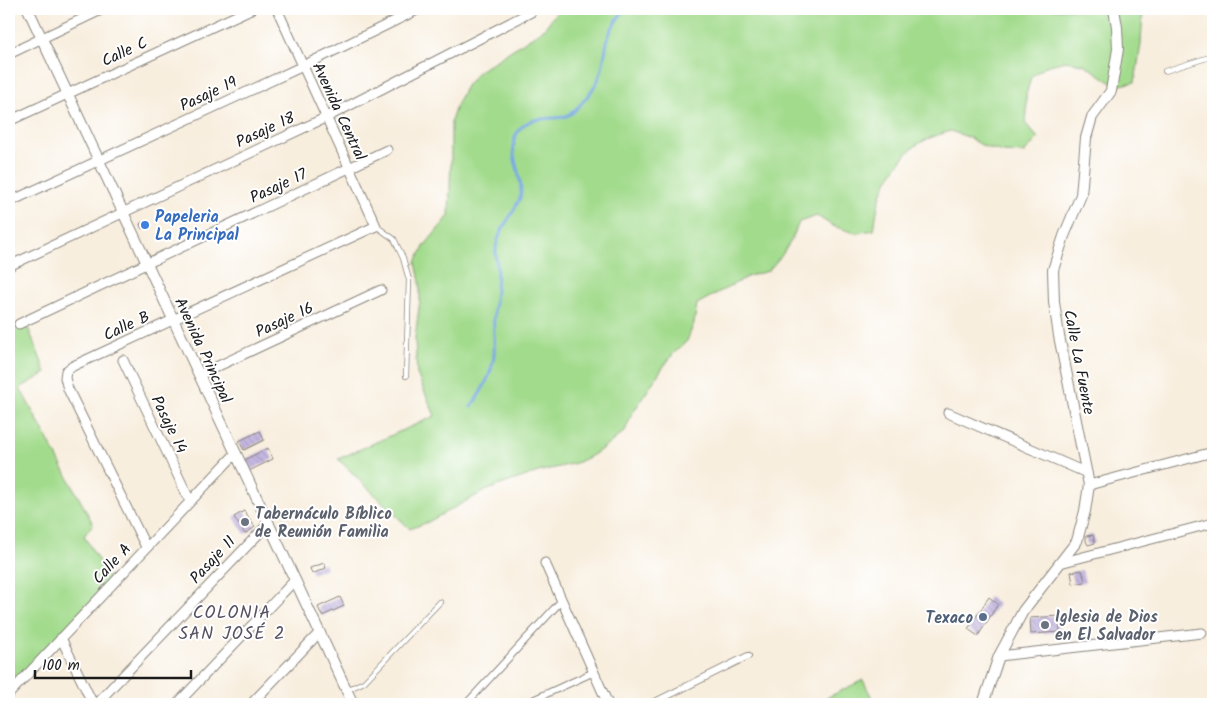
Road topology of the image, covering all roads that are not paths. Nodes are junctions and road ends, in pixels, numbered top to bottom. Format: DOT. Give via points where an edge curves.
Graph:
graph roads {
  1 [pos="28,9"];
  2 [pos="103,9"];
  3 [pos="251,9"];
  4 [pos="277,9"];
  5 [pos="419,9"];
  6 [pos="1110,9"];
  7 [pos="1114,9"];
  8 [pos="531,12"];
  9 [pos="1117,27"];
  10 [pos="42,38"];
  11 [pos="9,54"];
  12 [pos="1213,56"];
  13 [pos="303,66"];
  14 [pos="1165,72"];
  15 [pos="68,94"];
  16 [pos="326,117"];
  17 [pos="9,121"];
  18 [pos="387,150"];
  19 [pos="99,160"];
  20 [pos="350,168"];
  21 [pos="9,202"];
  22 [pos="123,212"];
  23 [pos="376,226"];
  24 [pos="147,263"];
  25 [pos="9,266"];
  26 [pos="381,290"];
  27 [pos="173,319"];
  28 [pos="19,324"];
  29 [pos="123,360"];
  30 [pos="199,375"];
  31 [pos="406,376"];
  32 [pos="948,413"];
  33 [pos="1213,452"];
  34 [pos="236,453"];
  35 [pos="1087,473"];
  36 [pos="1089,485"];
  37 [pos="190,501"];
  38 [pos="268,523"];
  39 [pos="1213,523"];
  40 [pos="146,547"];
  41 [pos="545,563"];
  42 [pos="1060,563"];
  43 [pos="295,580"];
  44 [pos="562,600"];
  45 [pos="440,602"];
  46 [pos="320,632"];
  47 [pos="1202,633"];
  48 [pos="62,638"];
  49 [pos="748,656"];
  50 [pos="999,656"];
  51 [pos="594,672"];
  52 [pos="346,690"];
  53 [pos="9,694"];
  54 [pos="351,703"];
  55 [pos="95,704"];
  56 [pos="177,704"];
  57 [pos="251,704"];
  58 [pos="466,704"];
  59 [pos="524,704"];
  60 [pos="608,704"];
  61 [pos="651,704"];
  62 [pos="983,704"];
  1 -- 10 [label="street, Avenida Principal"];
  2 -- 10 [label="street"];
  3 -- 15 [label="street, Calle C"];
  4 -- 13 [label="street, Avenida Central"];
  5 -- 13 [label="street, Pasaje 19"];
  6 -- 9 [label="street"];
  7 -- 9 [label="street, Calle La Fuente"];
  8 -- 16 [label="street, Pasaje 18"];
  9 -- 35 [label="street, Calle La Fuente" via="1118,49 1111,91 1092,117 1086,138 1081,195 1053,270 1059,336"];
  10 -- 11 [label="street"];
  10 -- 15 [label="street, Avenida Principal"];
  12 -- 14 [label="lane"];
  13 -- 16 [label="street, Avenida Central"];
  13 -- 19 [label="street, Pasaje 19"];
  15 -- 17 [label="street, Calle C"];
  15 -- 19 [label="street, Avenida Principal"];
  16 -- 20 [label="street, Avenida Central"];
  16 -- 22 [label="street, Pasaje 18"];
  18 -- 20 [label="street, Pasaje 17"];
  19 -- 21 [label="street, Pasaje 19"];
  19 -- 22 [label="street, Avenida Principal"];
  20 -- 23 [label="street, Avenida Central"];
  20 -- 24 [label="street, Pasaje 17"];
  22 -- 24 [label="street, Avenida Principal"];
  22 -- 25 [label="street, Pasaje 18"];
  23 -- 27 [label="street, Calle B"];
  23 -- 31 [label="lane" via="394,240 409,280"];
  24 -- 27 [label="street, Avenida Principal"];
  24 -- 28 [label="street, Pasaje 17"];
  26 -- 30 [label="street, Pasaje 16"];
  27 -- 30 [label="street, Avenida Principal"];
  27 -- 40 [label="street, Calle B" via="73,366 65,374 68,390"];
  29 -- 37 [label="street, Pasaje 14"];
  30 -- 34 [label="street, Avenida Principal"];
  32 -- 35 [label="street"];
  33 -- 36 [label="street"];
  34 -- 37 [label="street, Calle A"];
  34 -- 38 [label="street, Avenida Principal"];
  35 -- 36 [label="street, Calle La Fuente"];
  36 -- 42 [label="street, Calle La Fuente" via="1077,541"];
  37 -- 40 [label="street, Calle A"];
  38 -- 43 [label="street, Avenida Principal"];
  38 -- 55 [label="street, Pasaje 11"];
  39 -- 42 [label="street"];
  40 -- 48 [label="street, Calle A"];
  41 -- 44 [label="street"];
  42 -- 50 [label="street, Calle La Fuente" via="1023,611"];
  43 -- 46 [label="street, Avenida Principal"];
  43 -- 56 [label="street"];
  44 -- 51 [label="street"];
  44 -- 58 [label="street"];
  45 -- 52 [label="lane" via="364,682"];
  46 -- 52 [label="street, Avenida Principal"];
  46 -- 57 [label="street"];
  47 -- 50 [label="street"];
  48 -- 53 [label="street, Calle A"];
  48 -- 55 [label="street"];
  49 -- 61 [label="street"];
  50 -- 62 [label="street, Calle La Fuente"];
  51 -- 59 [label="street"];
  51 -- 60 [label="street"];
  52 -- 54 [label="street, Avenida Principal"];
}
